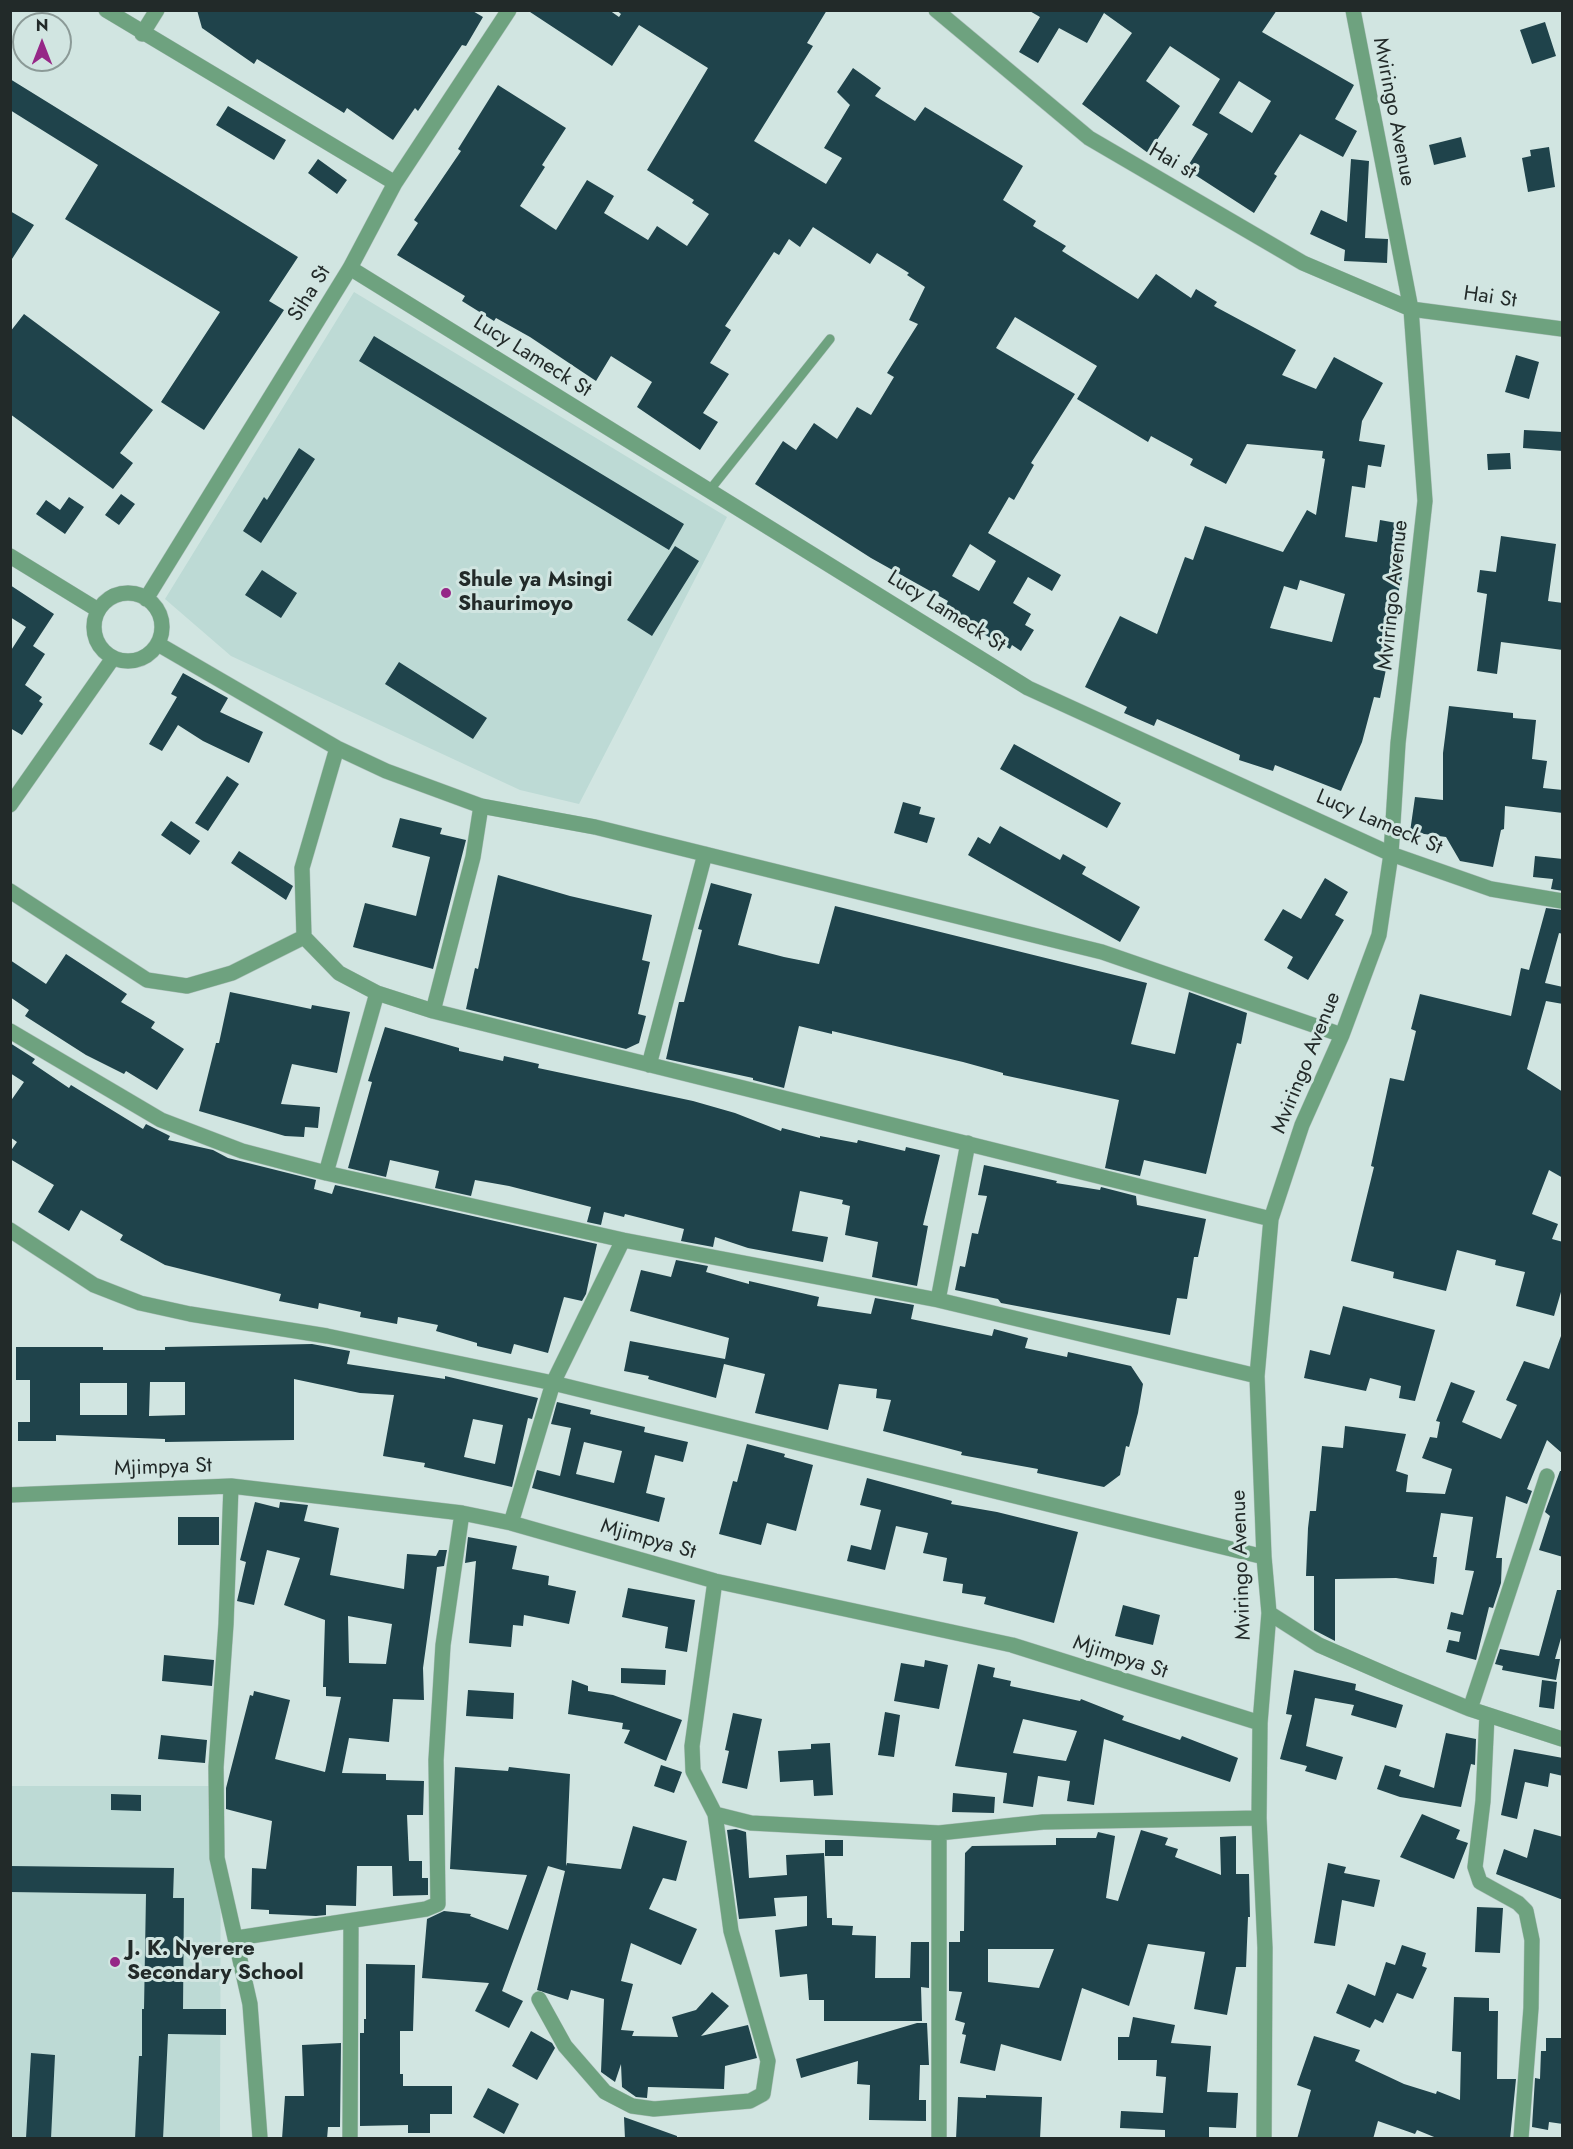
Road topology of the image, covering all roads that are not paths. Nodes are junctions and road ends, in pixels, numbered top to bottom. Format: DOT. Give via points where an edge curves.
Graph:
graph roads {
  1 [pos="106,10"];
  2 [pos="157,10"];
  3 [pos="509,10"];
  4 [pos="936,10"];
  5 [pos="1353,10"];
  6 [pos="142,34"];
  7 [pos="395,183"];
  8 [pos="350,268"];
  9 [pos="1412,309"];
  10 [pos="1563,329"];
  11 [pos="830,339"];
  12 [pos="710,491"];
  13 [pos="10,556"];
  14 [pos="146,599"];
  15 [pos="98,610"];
  16 [pos="158,644"];
  17 [pos="113,658"];
  18 [pos="338,748"];
  19 [pos="10,805"];
  20 [pos="481,806"];
  21 [pos="705,854"];
  22 [pos="1391,854"];
  23 [pos="10,891"];
  24 [pos="1563,901"];
  25 [pos="304,937"];
  26 [pos="377,993"];
  27 [pos="433,1011"];
  28 [pos="10,1031"];
  29 [pos="1342,1035"];
  30 [pos="649,1065"];
  31 [pos="968,1143"];
  32 [pos="326,1173"];
  33 [pos="1271,1219"];
  34 [pos="10,1230"];
  35 [pos="623,1240"];
  36 [pos="938,1300"];
  37 [pos="1257,1376"];
  38 [pos="554,1383"];
  39 [pos="1547,1476"];
  40 [pos="231,1486"];
  41 [pos="10,1495"];
  42 [pos="462,1513"];
  43 [pos="511,1523"];
  44 [pos="1264,1557"];
  45 [pos="715,1581"];
  46 [pos="1269,1613"];
  47 [pos="1470,1709"];
  48 [pos="1487,1715"];
  49 [pos="1260,1723"];
  50 [pos="1563,1739"];
  51 [pos="715,1814"];
  52 [pos="1259,1818"];
  53 [pos="939,1833"];
  54 [pos="351,1922"];
  55 [pos="237,1938"];
  56 [pos="539,1999"];
  57 [pos="260,2139"];
  58 [pos="350,2139"];
  59 [pos="939,2139"];
  60 [pos="1263,2139"];
  61 [pos="1521,2139"];
  1 -- 6 [label="street"];
  2 -- 6 [label="street"];
  3 -- 7 [label="street, Siha St"];
  4 -- 9 [label="street, Hai st" via="1089,138 1303,263"];
  5 -- 9 [label="street, Mviringo Avenue"];
  6 -- 7 [label="street"];
  7 -- 8 [label="street, Siha St"];
  8 -- 12 [label="street, Lucy Lameck St"];
  8 -- 14 [label="street, Siha St"];
  9 -- 10 [label="street, Hai St"];
  9 -- 22 [label="street, Mviringo Avenue" via="1425,501 1398,743"];
  11 -- 12 [label="lane"];
  12 -- 22 [label="street, Lucy Lameck St" via="1028,688"];
  13 -- 15 [label="street"];
  14 -- 15 [label="street" via="129,593 111,597"];
  14 -- 16 [label="street" via="158,611 162,627"];
  15 -- 17 [label="street" via="93,627 97,643"];
  16 -- 17 [label="street" via="145,657 126,662"];
  16 -- 18 [label="street"];
  17 -- 19 [label="street"];
  18 -- 20 [label="street" via="386,771"];
  18 -- 25 [label="street" via="302,868"];
  20 -- 21 [label="street" via="595,827"];
  20 -- 27 [label="street" via="473,857"];
  21 -- 29 [label="street" via="1102,952"];
  21 -- 30 [label="street"];
  22 -- 24 [label="street, Lucy Lameck St" via="1491,889"];
  22 -- 29 [label="street, Mviringo Avenue" via="1379,935"];
  23 -- 25 [label="street" via="147,980 187,986 232,973"];
  25 -- 26 [label="street" via="339,973"];
  26 -- 27 [label="street"];
  26 -- 32 [label="street"];
  27 -- 30 [label="street"];
  28 -- 32 [label="street" via="161,1120 242,1152"];
  29 -- 33 [label="street, Mviringo Avenue" via="1302,1125"];
  30 -- 31 [label="street"];
  31 -- 33 [label="street"];
  31 -- 36 [label="street"];
  32 -- 35 [label="street"];
  33 -- 37 [label="street, Mviringo Avenue"];
  34 -- 38 [label="street" via="94,1285 140,1303 327,1336"];
  35 -- 36 [label="street"];
  35 -- 38 [label="street"];
  36 -- 37 [label="street"];
  37 -- 44 [label="street, Mviringo Avenue"];
  38 -- 43 [label="street"];
  38 -- 44 [label="street"];
  39 -- 47 [label="street"];
  40 -- 41 [label="street, Mjimpya St"];
  40 -- 42 [label="street, Mjimpya St"];
  40 -- 55 [label="street" via="216,1767 217,1858"];
  42 -- 43 [label="street, Mjimpya St"];
  42 -- 54 [label="street" via="443,1645 436,1760 438,1904"];
  43 -- 45 [label="street, Mjimpya St"];
  44 -- 46 [label="street, Mviringo Avenue"];
  45 -- 49 [label="street, Mjimpya St" via="1012,1645"];
  45 -- 51 [label="street" via="692,1746 693,1771"];
  46 -- 47 [label="street" via="1318,1646"];
  46 -- 49 [label="street, Mviringo Avenue"];
  47 -- 48 [label="street"];
  48 -- 50 [label="street"];
  48 -- 61 [label="street" via="1483,1801 1474,1867 1480,1882 1526,1911 1532,1940"];
  49 -- 52 [label="street, Mviringo Avenue"];
  51 -- 53 [label="street" via="751,1823"];
  51 -- 56 [label="street" via="731,1931 768,2061 764,2094 750,2101 654,2109 632,2106 605,2092 565,2046"];
  52 -- 53 [label="street" via="1042,1822"];
  52 -- 60 [label="street, Mviringo Avenue" via="1265,1948"];
  53 -- 59 [label="street"];
  54 -- 55 [label="street"];
  54 -- 58 [label="street"];
  55 -- 57 [label="street" via="250,2004"];
}
